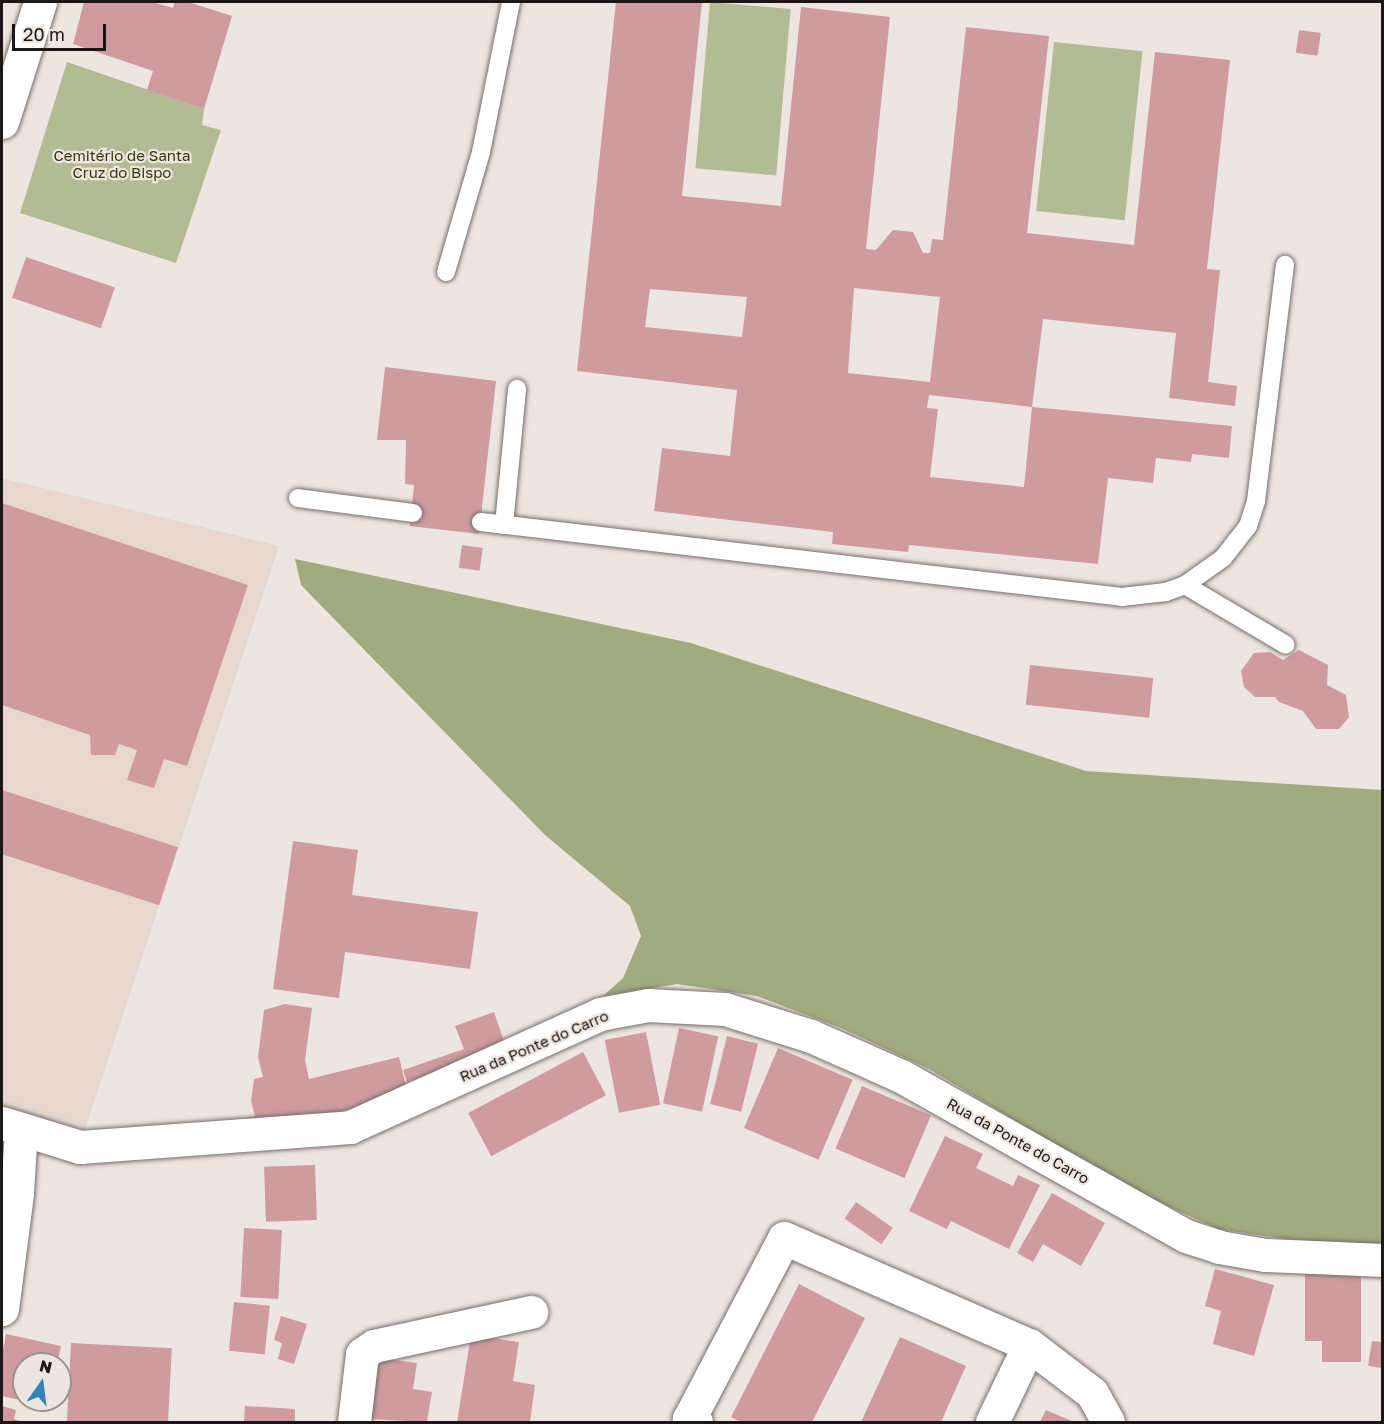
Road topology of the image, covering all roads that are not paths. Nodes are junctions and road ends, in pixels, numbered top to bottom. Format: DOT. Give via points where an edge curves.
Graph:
graph roads {
  1 [pos="40,2"];
  2 [pos="512,2"];
  3 [pos="2,122"];
  4 [pos="1285,265"];
  5 [pos="446,272"];
  6 [pos="518,388"];
  7 [pos="298,498"];
  8 [pos="413,513"];
  9 [pos="481,522"];
  10 [pos="504,525"];
  11 [pos="1185,585"];
  12 [pos="1286,645"];
  13 [pos="11,1127"];
  14 [pos="1383,1260"];
  15 [pos="2,1309"];
  16 [pos="531,1312"];
  17 [pos="1029,1346"];
  18 [pos="354,1422"];
  19 [pos="696,1422"];
  20 [pos="992,1422"];
  21 [pos="1108,1422"];
  1 -- 3 [label="street"];
  2 -- 5 [label="lane" via="481,153"];
  4 -- 11 [label="lane" via="1256,501 1234,547"];
  6 -- 10 [label="lane"];
  7 -- 8 [label="lane"];
  9 -- 10 [label="lane"];
  10 -- 11 [label="lane" via="1122,597 1166,592"];
  11 -- 12 [label="lane"];
  13 -- 14 [label="street, Rua da Ponte do Carro" via="80,1148 350,1127 600,1014 648,1005 725,1009 812,1036 901,1076 1186,1236 1265,1255"];
  13 -- 15 [label="street" via="18,1194"];
  16 -- 18 [label="street" via="374,1346 362,1354"];
  17 -- 19 [label="street" via="784,1238 689,1419"];
  17 -- 20 [label="street"];
  17 -- 21 [label="street" via="1092,1393"];
}
